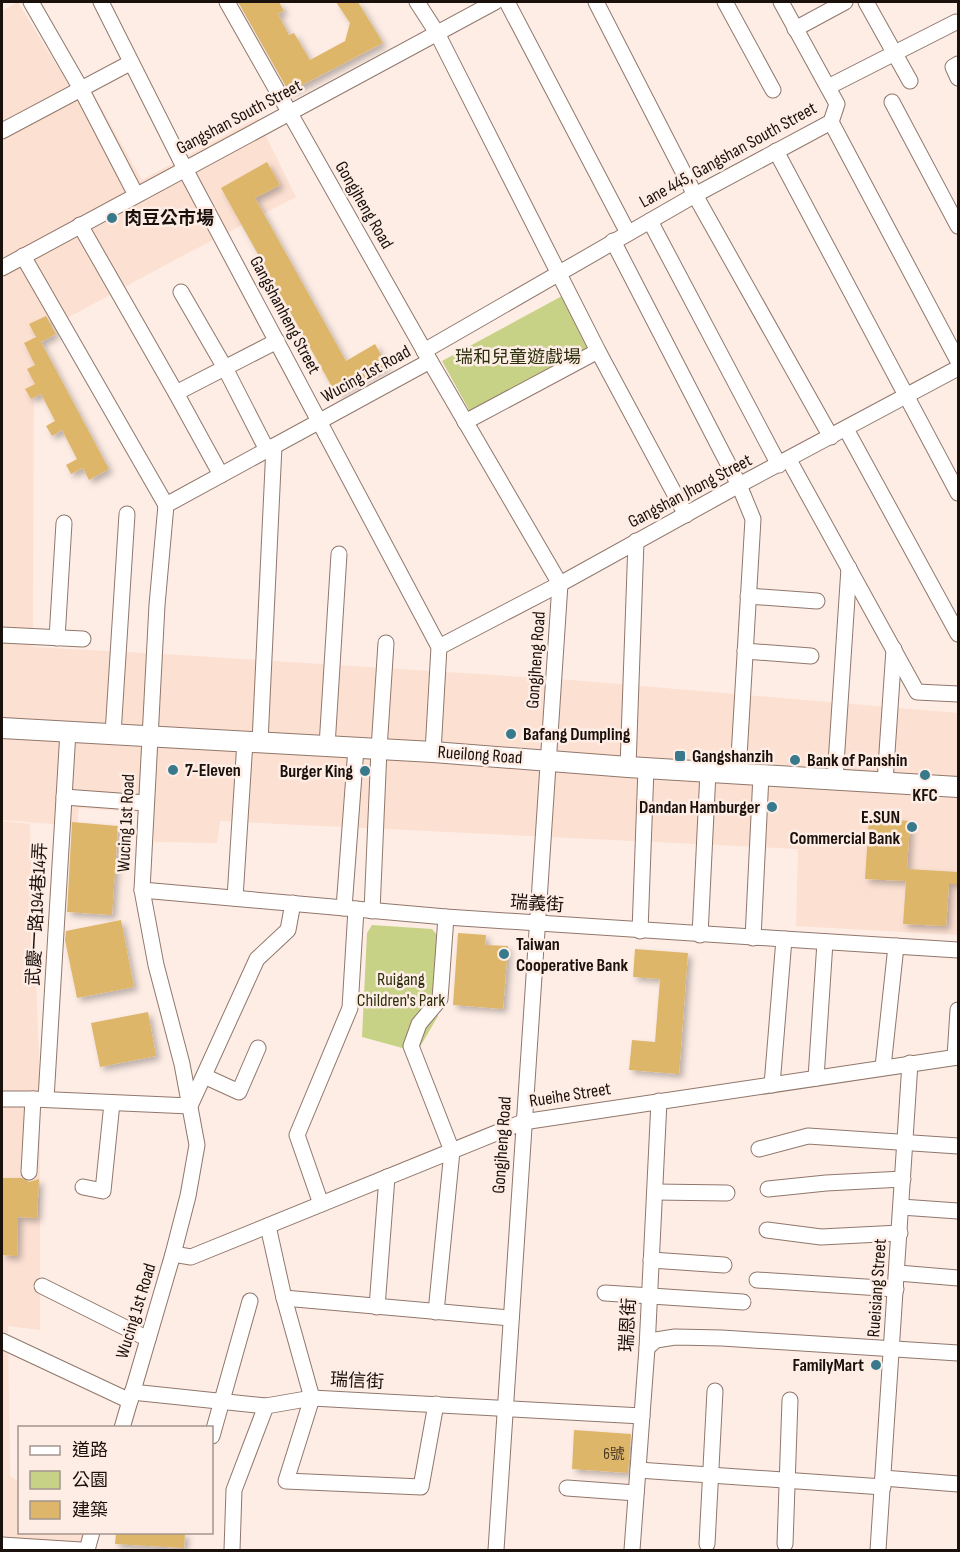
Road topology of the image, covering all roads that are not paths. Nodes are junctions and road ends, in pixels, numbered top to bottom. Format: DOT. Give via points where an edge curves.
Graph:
graph roads {
  1 [pos="31,2"];
  2 [pos="101,2"];
  3 [pos="227,2"];
  4 [pos="417,2"];
  5 [pos="495,2"];
  6 [pos="507,2"];
  7 [pos="596,2"];
  8 [pos="725,2"];
  9 [pos="782,2"];
  10 [pos="844,2"];
  11 [pos="866,2"];
  12 [pos="956,22"];
  13 [pos="795,29"];
  14 [pos="437,33"];
  15 [pos="894,53"];
  16 [pos="130,63"];
  17 [pos="958,64"];
  18 [pos="958,78"];
  19 [pos="910,81"];
  20 [pos="828,87"];
  21 [pos="81,88"];
  22 [pos="773,90"];
  23 [pos="892,102"];
  24 [pos="289,112"];
  25 [pos="831,122"];
  26 [pos="2,131"];
  27 [pos="776,151"];
  28 [pos="185,169"];
  29 [pos="136,195"];
  30 [pos="696,195"];
  31 [pos="650,221"];
  32 [pos="80,225"];
  33 [pos="958,226"];
  34 [pos="628,233"];
  35 [pos="613,241"];
  36 [pos="23,256"];
  37 [pos="2,268"];
  38 [pos="560,274"];
  39 [pos="181,292"];
  40 [pos="277,341"];
  41 [pos="598,351"];
  42 [pos="427,356"];
  43 [pos="958,361"];
  44 [pos="225,368"];
  45 [pos="958,368"];
  46 [pos="176,393"];
  47 [pos="908,396"];
  48 [pos="320,421"];
  49 [pos="465,422"];
  50 [pos="846,429"];
  51 [pos="831,438"];
  52 [pos="271,448"];
  53 [pos="784,463"];
  54 [pos="221,475"];
  55 [pos="739,485"];
  56 [pos="958,493"];
  57 [pos="166,504"];
  58 [pos="127,514"];
  59 [pos="687,515"];
  60 [pos="64,523"];
  61 [pos="636,541"];
  62 [pos="339,554"];
  63 [pos="849,568"];
  64 [pos="560,584"];
  65 [pos="748,596"];
  66 [pos="817,602"];
  67 [pos="958,634"];
  68 [pos="2,635"];
  69 [pos="57,638"];
  70 [pos="83,639"];
  71 [pos="386,643"];
  72 [pos="439,647"];
  73 [pos="894,649"];
  74 [pos="745,651"];
  75 [pos="812,656"];
  76 [pos="958,694"];
  77 [pos="2,728"];
  78 [pos="68,731"];
  79 [pos="113,734"];
  80 [pos="150,736"];
  81 [pos="253,742"];
  82 [pos="327,746"];
  83 [pos="357,748"];
  84 [pos="379,749"];
  85 [pos="433,752"];
  86 [pos="549,760"];
  87 [pos="637,768"];
  88 [pos="708,772"];
  89 [pos="738,774"];
  90 [pos="761,775"];
  91 [pos="835,779"];
  92 [pos="885,782"];
  93 [pos="958,787"];
  94 [pos="64,797"];
  95 [pos="146,803"];
  96 [pos="142,890"];
  97 [pos="235,898"];
  98 [pos="292,903"];
  99 [pos="350,909"];
  100 [pos="372,910"];
  101 [pos="446,917"];
  102 [pos="538,923"];
  103 [pos="640,931"];
  104 [pos="700,935"];
  105 [pos="753,938"];
  106 [pos="784,939"];
  107 [pos="825,942"];
  108 [pos="896,946"];
  109 [pos="958,950"];
  110 [pos="958,1010"];
  111 [pos="258,1048"];
  112 [pos="957,1059"];
  113 [pos="910,1063"];
  114 [pos="883,1067"];
  115 [pos="204,1076"];
  116 [pos="816,1078"];
  117 [pos="772,1085"];
  118 [pos="2,1099"];
  119 [pos="39,1099"];
  120 [pos="659,1101"];
  121 [pos="112,1103"];
  122 [pos="190,1107"];
  123 [pos="523,1122"];
  124 [pos="905,1143"];
  125 [pos="958,1146"];
  126 [pos="759,1149"];
  127 [pos="452,1151"];
  128 [pos="29,1172"];
  129 [pos="387,1177"];
  130 [pos="903,1179"];
  131 [pos="83,1187"];
  132 [pos="768,1189"];
  133 [pos="655,1192"];
  134 [pos="728,1193"];
  135 [pos="321,1204"];
  136 [pos="901,1207"];
  137 [pos="958,1211"];
  138 [pos="268,1226"];
  139 [pos="767,1230"];
  140 [pos="900,1233"];
  141 [pos="173,1254"];
  142 [pos="651,1260"];
  143 [pos="724,1265"];
  144 [pos="898,1273"];
  145 [pos="958,1278"];
  146 [pos="757,1280"];
  147 [pos="42,1286"];
  148 [pos="896,1289"];
  149 [pos="605,1293"];
  150 [pos="650,1296"];
  151 [pos="284,1298"];
  152 [pos="250,1301"];
  153 [pos="743,1302"];
  154 [pos="377,1307"];
  155 [pos="436,1312"];
  156 [pos="511,1318"];
  157 [pos="148,1339"];
  158 [pos="2,1341"];
  159 [pos="647,1348"];
  160 [pos="892,1349"];
  161 [pos="958,1353"];
  162 [pos="715,1391"];
  163 [pos="131,1396"];
  164 [pos="312,1398"];
  165 [pos="790,1400"];
  166 [pos="222,1401"];
  167 [pos="436,1404"];
  168 [pos="266,1406"];
  169 [pos="505,1408"];
  170 [pos="642,1416"];
  171 [pos="123,1426"];
  172 [pos="213,1432"];
  173 [pos="638,1470"];
  174 [pos="711,1475"];
  175 [pos="786,1480"];
  176 [pos="883,1483"];
  177 [pos="958,1484"];
  178 [pos="567,1488"];
  179 [pos="636,1492"];
  180 [pos="92,1534"];
  181 [pos="707,1544"];
  182 [pos="785,1544"];
  183 [pos="2,1545"];
  184 [pos="81,1551"];
  185 [pos="87,1551"];
  186 [pos="232,1551"];
  187 [pos="496,1551"];
  188 [pos="632,1551"];
  189 [pos="878,1551"];
  1 -- 21 [label="street"];
  2 -- 16 [label="street, Gangshanheng Street"];
  3 -- 24 [label="street, Gongjheng Road"];
  4 -- 14 [label="street"];
  5 -- 14 [label="street, Gangshan South Street"];
  6 -- 34 [label="street"];
  7 -- 30 [label="street"];
  8 -- 22 [label="street"];
  9 -- 13 [label="street, Lane 445, Gangshan South Street"];
  10 -- 13 [label="street"];
  11 -- 15 [label="street"];
  12 -- 15 [label="street"];
  13 -- 20 [label="street, Lane 445, Gangshan South Street"];
  14 -- 24 [label="street, Gangshan South Street"];
  14 -- 38 [label="street"];
  15 -- 19 [label="street"];
  15 -- 20 [label="street"];
  16 -- 21 [label="street"];
  16 -- 28 [label="street, Gangshanheng Street"];
  17 -- 18 [label="street" via="953,67"];
  20 -- 25 [label="street, Lane 445, Gangshan South Street" via="837,104"];
  21 -- 26 [label="street"];
  21 -- 29 [label="street"];
  23 -- 33 [label="street"];
  24 -- 28 [label="street, Gangshan South Street"];
  24 -- 42 [label="street, Gongjheng Road"];
  25 -- 27 [label="street, Lane 445, Gangshan South Street"];
  25 -- 43 [label="street"];
  27 -- 30 [label="street, Lane 445, Gangshan South Street"];
  27 -- 47 [label="street"];
  28 -- 29 [label="street, Gangshan South Street"];
  28 -- 40 [label="street, Gangshanheng Street"];
  29 -- 32 [label="street, Gangshan South Street"];
  30 -- 31 [label="street, Lane 445, Gangshan South Street"];
  30 -- 51 [label="street"];
  31 -- 34 [label="street, Lane 445, Gangshan South Street"];
  31 -- 53 [label="street"];
  32 -- 36 [label="street, Gangshan South Street"];
  32 -- 46 [label="street"];
  34 -- 35 [label="street, Lane 445, Gangshan South Street"];
  35 -- 38 [label="street, Lane 445, Gangshan South Street"];
  35 -- 55 [label="street"];
  36 -- 37 [label="street, Gangshan South Street"];
  36 -- 57 [label="street"];
  38 -- 41 [label="street"];
  38 -- 42 [label="street, Wucing 1st Road"];
  39 -- 44 [label="street"];
  40 -- 44 [label="street"];
  40 -- 48 [label="street, Gangshanheng Street"];
  41 -- 49 [label="street"];
  41 -- 59 [label="street"];
  42 -- 48 [label="street, Wucing 1st Road"];
  42 -- 49 [label="street, Gongjheng Road"];
  44 -- 46 [label="street"];
  44 -- 52 [label="street"];
  45 -- 47 [label="street, Gangshan Jhong Street"];
  46 -- 54 [label="street"];
  47 -- 50 [label="street, Gangshan Jhong Street"];
  47 -- 56 [label="street"];
  48 -- 52 [label="street, Wucing 1st Road"];
  48 -- 72 [label="street, Gangshanheng Street"];
  49 -- 64 [label="street, Gongjheng Road"];
  50 -- 51 [label="street, Gangshan Jhong Street"];
  50 -- 67 [label="street"];
  51 -- 53 [label="street, Gangshan Jhong Street"];
  52 -- 54 [label="street, Wucing 1st Road"];
  52 -- 81 [label="street"];
  53 -- 55 [label="street, Gangshan Jhong Street"];
  53 -- 63 [label="street"];
  54 -- 57 [label="street, Wucing 1st Road"];
  55 -- 59 [label="street, Gangshan Jhong Street"];
  55 -- 65 [label="street" via="753,519"];
  57 -- 80 [label="street, Wucing 1st Road"];
  58 -- 79 [label="street"];
  59 -- 61 [label="street, Gangshan Jhong Street"];
  60 -- 69 [label="street"];
  61 -- 64 [label="street, Gangshan Jhong Street"];
  61 -- 87 [label="street"];
  62 -- 82 [label="street"];
  63 -- 73 [label="street"];
  63 -- 91 [label="street"];
  64 -- 72 [label="street, Gangshan Jhong Street"];
  64 -- 86 [label="street, Gongjheng Road"];
  65 -- 66 [label="street"];
  65 -- 74 [label="street"];
  68 -- 69 [label="street"];
  69 -- 70 [label="street"];
  71 -- 84 [label="street"];
  72 -- 85 [label="street"];
  73 -- 76 [label="street" via="917,692"];
  73 -- 92 [label="street"];
  74 -- 75 [label="street"];
  74 -- 89 [label="street"];
  77 -- 78 [label="street, Rueilong Road"];
  78 -- 79 [label="street, Rueilong Road"];
  78 -- 94 [label="street, 武慶一路194巷14弄"];
  79 -- 80 [label="street, Rueilong Road"];
  80 -- 81 [label="street, Rueilong Road"];
  80 -- 95 [label="street, Wucing 1st Road"];
  81 -- 82 [label="street, Rueilong Road"];
  81 -- 97 [label="street"];
  82 -- 83 [label="street, Rueilong Road"];
  83 -- 84 [label="street, Rueilong Road"];
  83 -- 99 [label="street"];
  84 -- 85 [label="street, Rueilong Road"];
  84 -- 100 [label="street"];
  85 -- 86 [label="street, Rueilong Road"];
  86 -- 87 [label="street, Rueilong Road"];
  86 -- 102 [label="street, Gongjheng Road"];
  87 -- 88 [label="street, Rueilong Road"];
  87 -- 103 [label="street"];
  88 -- 89 [label="street, Rueilong Road"];
  88 -- 104 [label="street"];
  89 -- 90 [label="street, Rueilong Road"];
  90 -- 91 [label="street, Rueilong Road"];
  90 -- 105 [label="street"];
  91 -- 92 [label="street, Rueilong Road"];
  92 -- 93 [label="street, Rueilong Road"];
  94 -- 95 [label="street"];
  94 -- 119 [label="street, 武慶一路194巷14弄"];
  95 -- 96 [label="street, Wucing 1st Road"];
  96 -- 97 [label="street, 瑞義街"];
  96 -- 122 [label="street, Wucing 1st Road"];
  97 -- 98 [label="street, 瑞義街"];
  98 -- 99 [label="street, 瑞義街"];
  98 -- 115 [label="street" via="288,930 257,959"];
  99 -- 100 [label="street, 瑞義街"];
  99 -- 135 [label="street" via="350,1008 297,1135"];
  100 -- 101 [label="street, 瑞義街"];
  101 -- 102 [label="street, 瑞義街"];
  101 -- 127 [label="street" via="441,999 419,1024 411,1046"];
  102 -- 103 [label="street, 瑞義街"];
  102 -- 123 [label="street, Gongjheng Road"];
  103 -- 104 [label="street, 瑞義街"];
  104 -- 105 [label="street, 瑞義街"];
  105 -- 106 [label="street, 瑞義街"];
  106 -- 107 [label="street, 瑞義街"];
  106 -- 117 [label="street"];
  107 -- 108 [label="street, 瑞義街"];
  107 -- 116 [label="street"];
  108 -- 109 [label="street, 瑞義街"];
  108 -- 114 [label="street"];
  110 -- 112 [label="street"];
  111 -- 115 [label="street" via="239,1092"];
  112 -- 113 [label="street, Rueihe Street"];
  113 -- 114 [label="street, Rueihe Street"];
  113 -- 124 [label="street, Rueisiang Street"];
  114 -- 116 [label="street, Rueihe Street"];
  115 -- 122 [label="street"];
  116 -- 117 [label="street, Rueihe Street"];
  117 -- 120 [label="street, Rueihe Street"];
  118 -- 119 [label="street"];
  119 -- 121 [label="street"];
  119 -- 128 [label="street, 武慶一路194巷14弄"];
  120 -- 123 [label="street, Rueihe Street"];
  120 -- 133 [label="street, 瑞恩街"];
  121 -- 122 [label="street"];
  121 -- 131 [label="street" via="103,1191"];
  122 -- 141 [label="street, Wucing 1st Road" via="197,1145"];
  123 -- 127 [label="street, Rueihe Street"];
  123 -- 156 [label="street, Gongjheng Road"];
  124 -- 125 [label="street"];
  124 -- 126 [label="street" via="808,1136"];
  124 -- 130 [label="street, Rueisiang Street"];
  127 -- 129 [label="street, Rueihe Street"];
  127 -- 155 [label="street"];
  129 -- 135 [label="street, Rueihe Street"];
  129 -- 154 [label="street"];
  130 -- 132 [label="street"];
  130 -- 136 [label="street, Rueisiang Street"];
  133 -- 134 [label="street"];
  133 -- 142 [label="street, 瑞恩街"];
  135 -- 138 [label="street, Rueihe Street"];
  136 -- 137 [label="street"];
  136 -- 140 [label="street, Rueisiang Street"];
  138 -- 141 [label="street, Rueihe Street" via="191,1257"];
  138 -- 151 [label="street, 瑞信街"];
  139 -- 140 [label="street" via="821,1237"];
  140 -- 144 [label="street, Rueisiang Street"];
  141 -- 157 [label="street, Wucing 1st Road"];
  142 -- 143 [label="street"];
  142 -- 150 [label="street, 瑞恩街"];
  144 -- 145 [label="street"];
  144 -- 148 [label="street, Rueisiang Street"];
  146 -- 148 [label="street"];
  147 -- 157 [label="street"];
  148 -- 160 [label="street, Rueisiang Street"];
  149 -- 150 [label="street"];
  150 -- 153 [label="street"];
  150 -- 159 [label="street, 瑞恩街"];
  151 -- 154 [label="street"];
  151 -- 164 [label="street, 瑞信街"];
  152 -- 166 [label="street"];
  154 -- 155 [label="street"];
  155 -- 156 [label="street"];
  156 -- 169 [label="street, Gongjheng Road"];
  157 -- 163 [label="street, Wucing 1st Road"];
  158 -- 163 [label="street"];
  159 -- 160 [label="street" via="656,1340 675,1337"];
  159 -- 170 [label="street, 瑞恩街"];
  160 -- 161 [label="street"];
  160 -- 176 [label="street, Rueisiang Street"];
  162 -- 174 [label="street"];
  163 -- 166 [label="street"];
  163 -- 171 [label="street, Wucing 1st Road"];
  164 -- 167 [label="street, 瑞信街"];
  164 -- 167 [label="street" via="286,1481 421,1487"];
  164 -- 168 [label="street"];
  165 -- 175 [label="street"];
  166 -- 168 [label="street"];
  166 -- 172 [label="street"];
  167 -- 169 [label="street, 瑞信街"];
  168 -- 186 [label="street" via="234,1490"];
  169 -- 170 [label="street, 瑞信街"];
  169 -- 187 [label="street, Gongjheng Road"];
  170 -- 173 [label="street, 瑞恩街"];
  173 -- 174 [label="street"];
  173 -- 179 [label="street, 瑞恩街"];
  174 -- 175 [label="street"];
  174 -- 181 [label="street"];
  175 -- 176 [label="street"];
  175 -- 182 [label="street"];
  176 -- 177 [label="street"];
  176 -- 189 [label="street, Rueisiang Street"];
  178 -- 179 [label="street"];
  179 -- 188 [label="street, 瑞恩街"];
  180 -- 185 [label="street"];
  183 -- 184 [label="street"];
}
